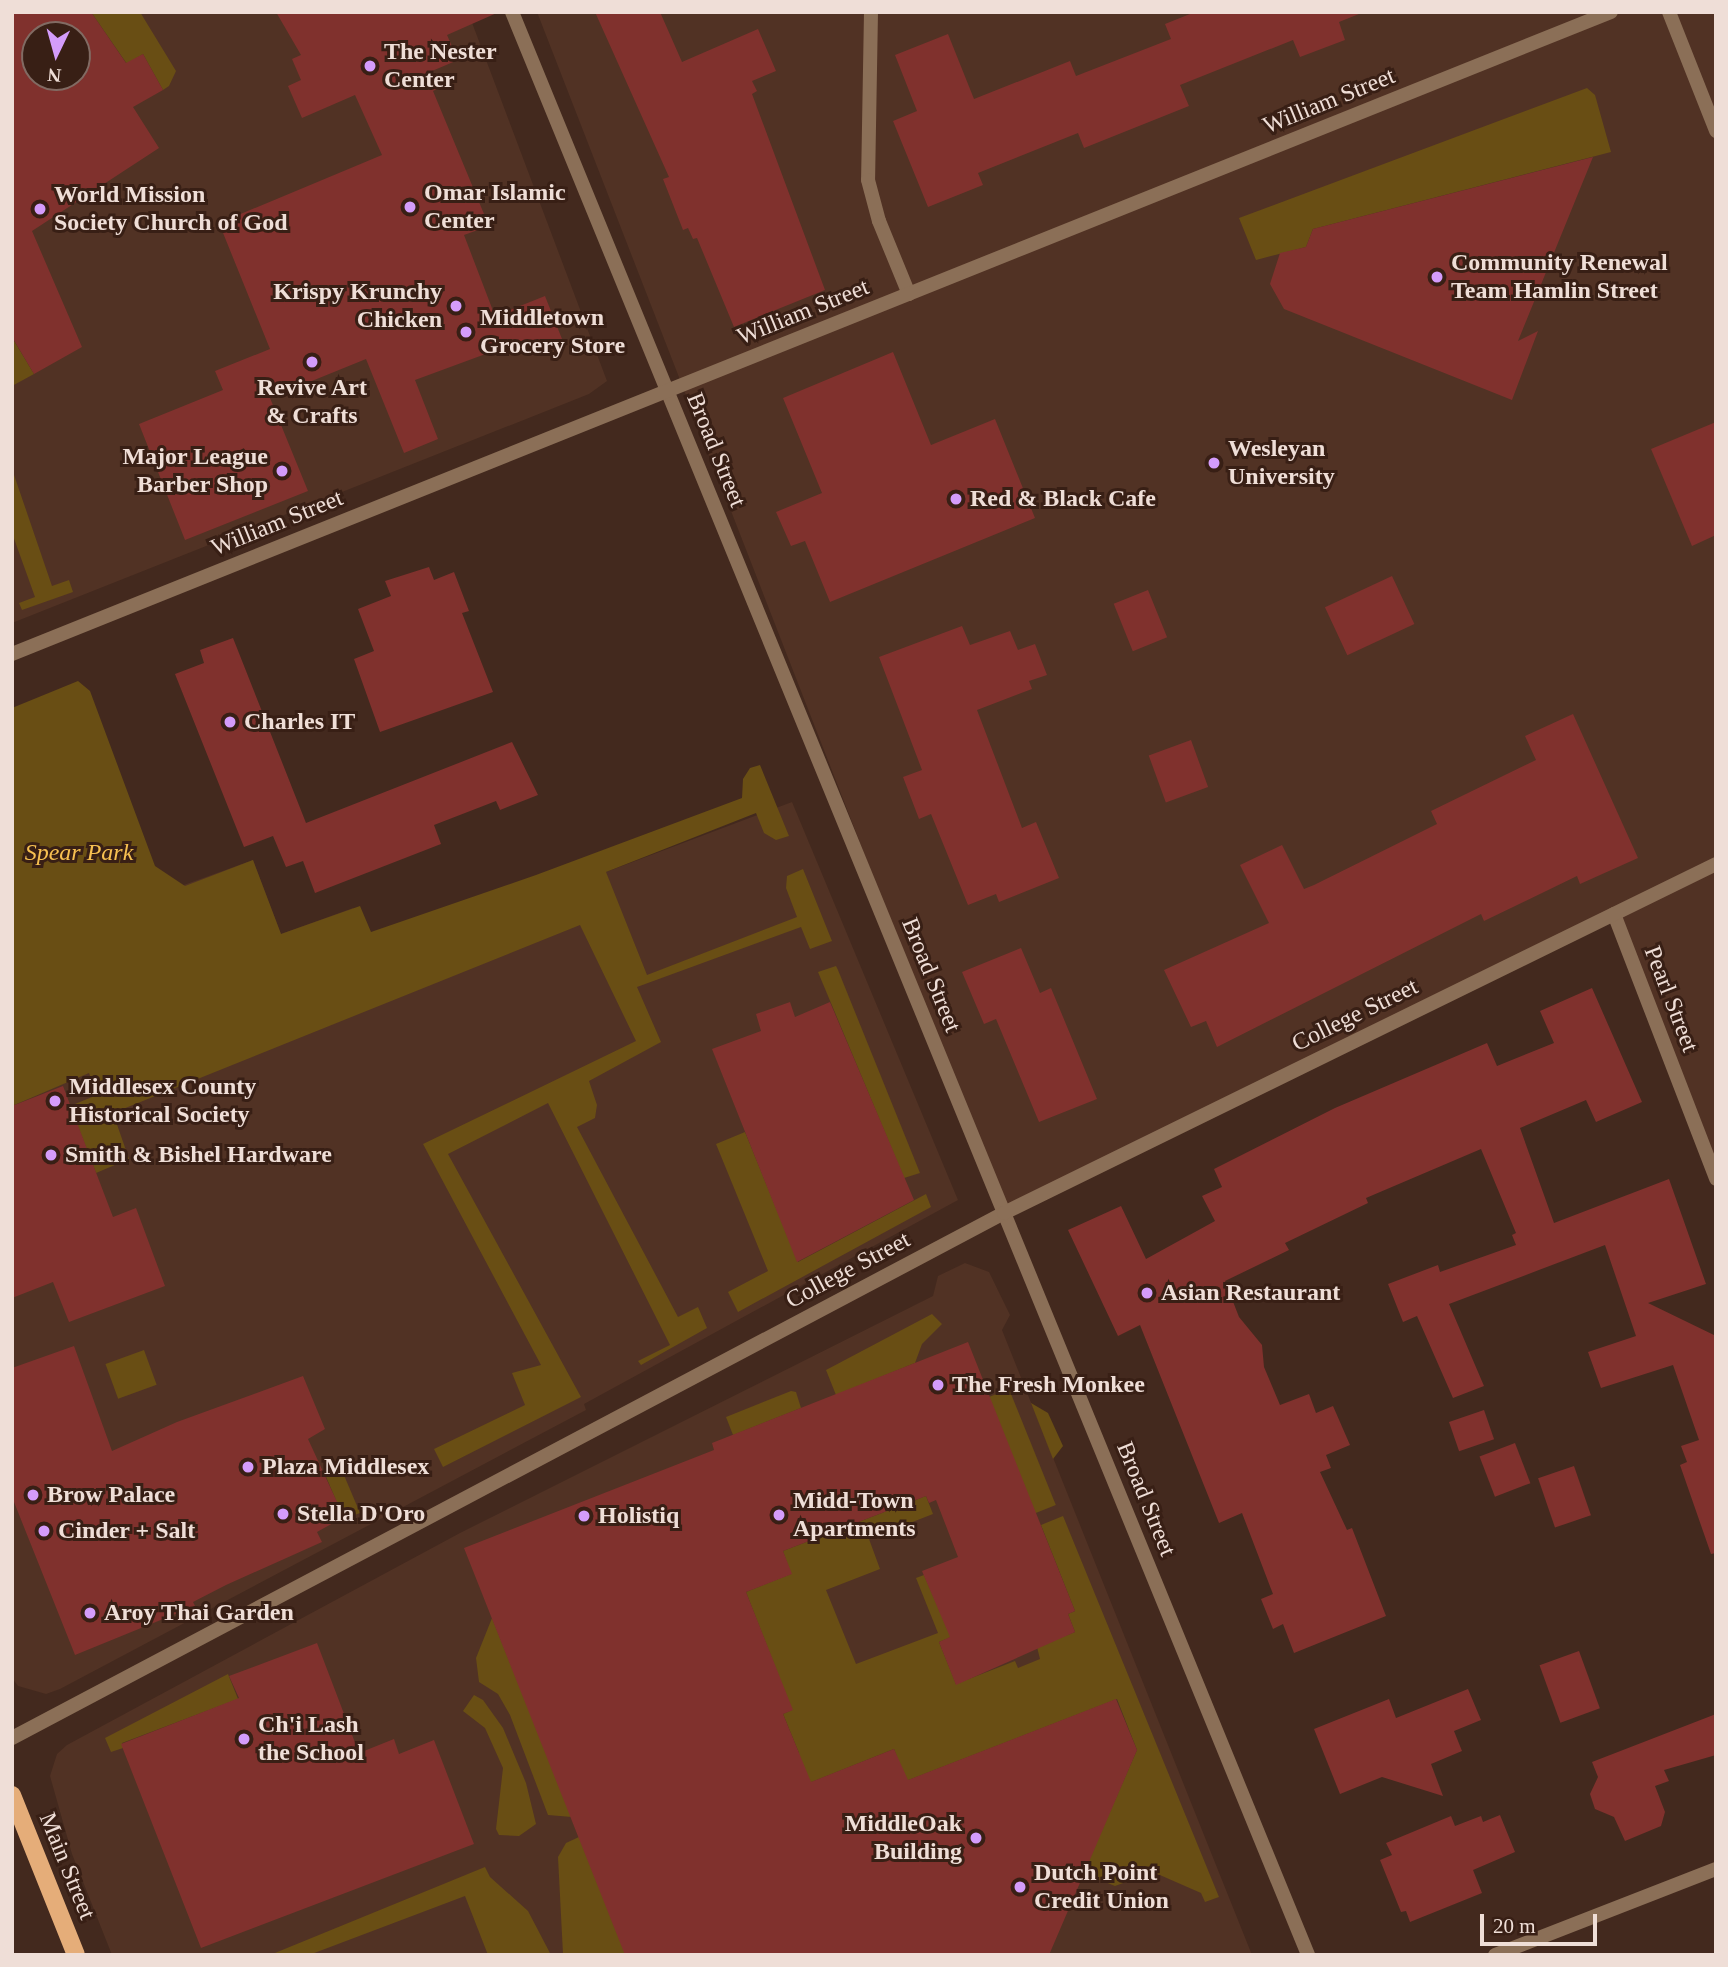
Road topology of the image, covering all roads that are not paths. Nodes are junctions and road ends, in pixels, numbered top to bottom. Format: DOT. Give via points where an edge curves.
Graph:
graph roads {
  1 [pos="512,12"];
  2 [pos="871,12"];
  3 [pos="1611,12"];
  4 [pos="1669,12"];
  5 [pos="1716,131"];
  6 [pos="909,294"];
  7 [pos="667,391"];
  8 [pos="12,654"];
  9 [pos="1716,864"];
  10 [pos="1614,914"];
  11 [pos="1716,1179"];
  12 [pos="1004,1213"];
  13 [pos="12,1738"];
  14 [pos="12,1795"];
  15 [pos="1716,1869"];
  16 [pos="76,1955"];
  17 [pos="1308,1955"];
  18 [pos="1495,1955"];
  1 -- 7 [label="street, Broad Street"];
  2 -- 6 [label="street" via="868,180 879,221"];
  3 -- 6 [label="street, William Street"];
  4 -- 5 [label="street"];
  6 -- 7 [label="street, William Street"];
  7 -- 8 [label="street, William Street"];
  7 -- 12 [label="street, Broad Street"];
  9 -- 10 [label="street, College Street"];
  10 -- 11 [label="street, Pearl Street"];
  10 -- 12 [label="street, College Street"];
  12 -- 13 [label="street, College Street"];
  12 -- 17 [label="street, Broad Street"];
  14 -- 16 [label="main road, Main Street"];
  15 -- 18 [label="street"];
}
